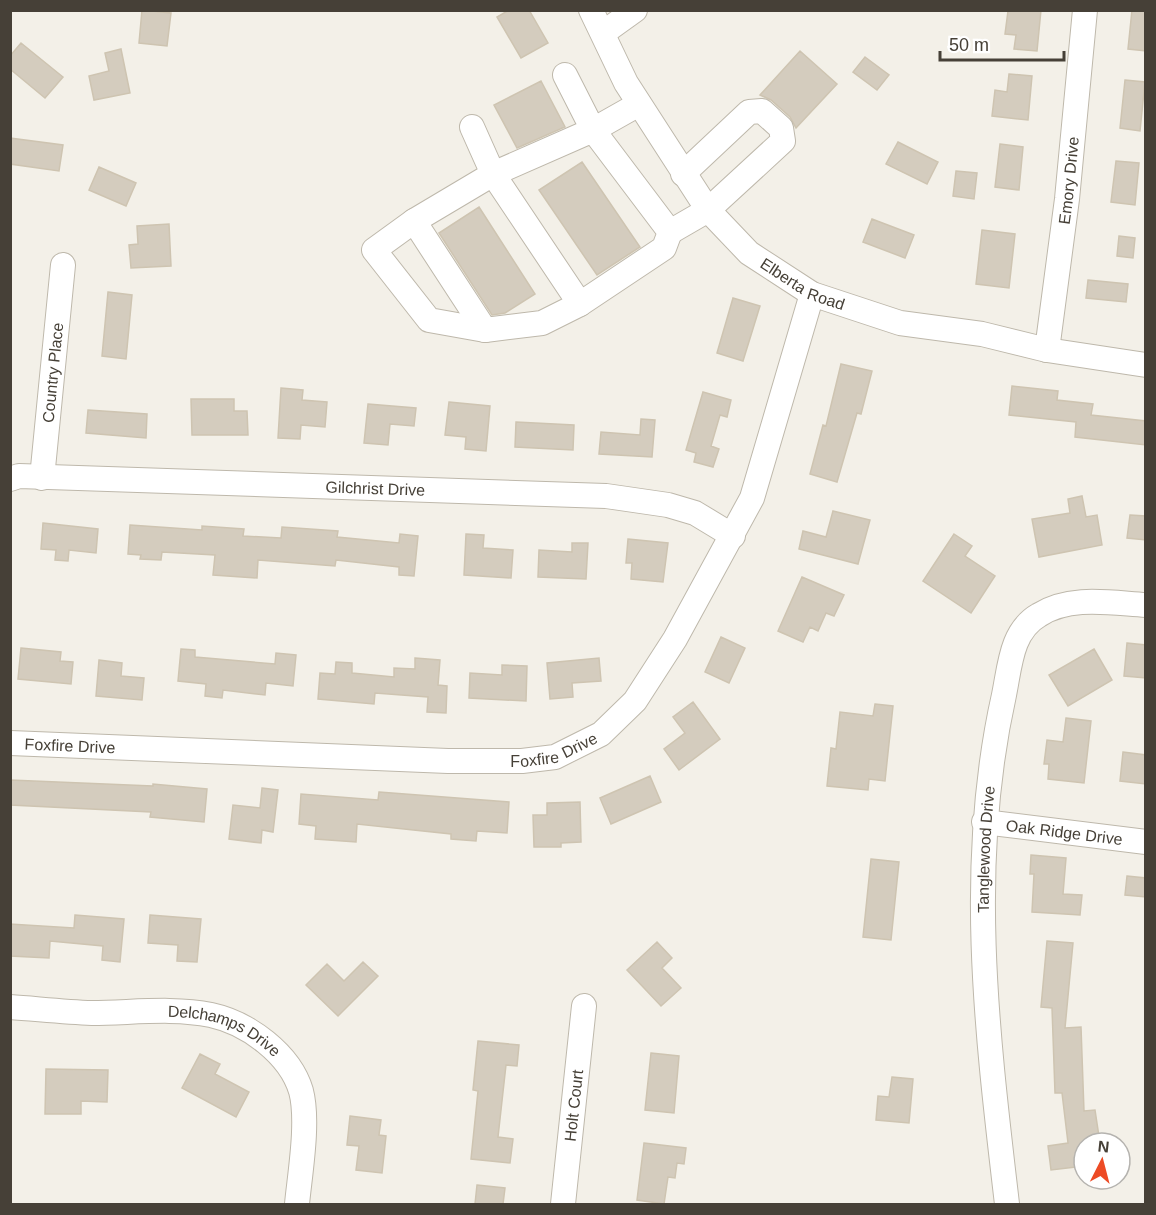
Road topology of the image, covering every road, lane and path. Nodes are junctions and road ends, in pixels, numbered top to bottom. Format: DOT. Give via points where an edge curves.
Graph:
graph roads {
  1 [pos="591,10"];
  2 [pos="636,10"];
  3 [pos="1085,10"];
  4 [pos="603,33"];
  5 [pos="565,75"];
  6 [pos="639,104"];
  7 [pos="472,127"];
  8 [pos="593,130"];
  9 [pos="493,174"];
  10 [pos="684,174"];
  11 [pos="708,210"];
  12 [pos="414,222"];
  13 [pos="670,232"];
  14 [pos="63,265"];
  15 [pos="812,294"];
  16 [pos="580,303"];
  17 [pos="485,330"];
  18 [pos="1047,350"];
  19 [pos="1146,365"];
  20 [pos="42,478"];
  21 [pos="10,479"];
  22 [pos="733,536"];
  23 [pos="1146,605"];
  24 [pos="10,743"];
  25 [pos="984,822"];
  26 [pos="1146,842"];
  27 [pos="584,1006"];
  28 [pos="10,1007"];
  29 [pos="297,1204"];
  30 [pos="563,1204"];
  31 [pos="1007,1204"];
  1 -- 4 [label="street, Elberta Road"];
  2 -- 4 [label="street"];
  3 -- 18 [label="street, Emory Drive" via="1067,199"];
  4 -- 6 [label="street, Elberta Road"];
  5 -- 8 [label="street"];
  6 -- 8 [label="street"];
  6 -- 10 [label="street, Elberta Road"];
  7 -- 9 [label="street"];
  8 -- 9 [label="street"];
  8 -- 13 [label="street"];
  9 -- 12 [label="street"];
  9 -- 16 [label="street"];
  10 -- 11 [label="street, Elberta Road"];
  10 -- 11 [label="street" via="749,112 762,111 781,128 783,141"];
  11 -- 13 [label="street"];
  11 -- 15 [label="street, Elberta Road" via="749,253"];
  12 -- 17 [label="street"];
  12 -- 17 [label="street" via="374,250 429,320"];
  13 -- 16 [label="street" via="664,248"];
  14 -- 20 [label="street, Country Place"];
  15 -- 18 [label="street, Elberta Road" via="900,322 982,334"];
  15 -- 22 [label="street, Foxfire Drive" via="752,498"];
  16 -- 17 [label="street" via="542,323"];
  18 -- 19 [label="street, Elberta Road"];
  20 -- 21 [label="street, Gilchrist Drive"];
  20 -- 22 [label="street, Gilchrist Drive" via="643,499 695,513"];
  22 -- 24 [label="street, Foxfire Drive" via="635,701 601,734 555,757 448,761"];
  23 -- 25 [label="street, Tanglewood Drive" via="1080,601 1039,615 1017,636 994,740"];
  25 -- 26 [label="street, Oak Ridge Drive"];
  25 -- 31 [label="street, Tanglewood Drive" via="981,900 987,1033"];
  27 -- 30 [label="street, Holt Court"];
  28 -- 29 [label="street, Delchamps Drive" via="210,1015 254,1034 292,1071 301,1093 303,1138"];
}
